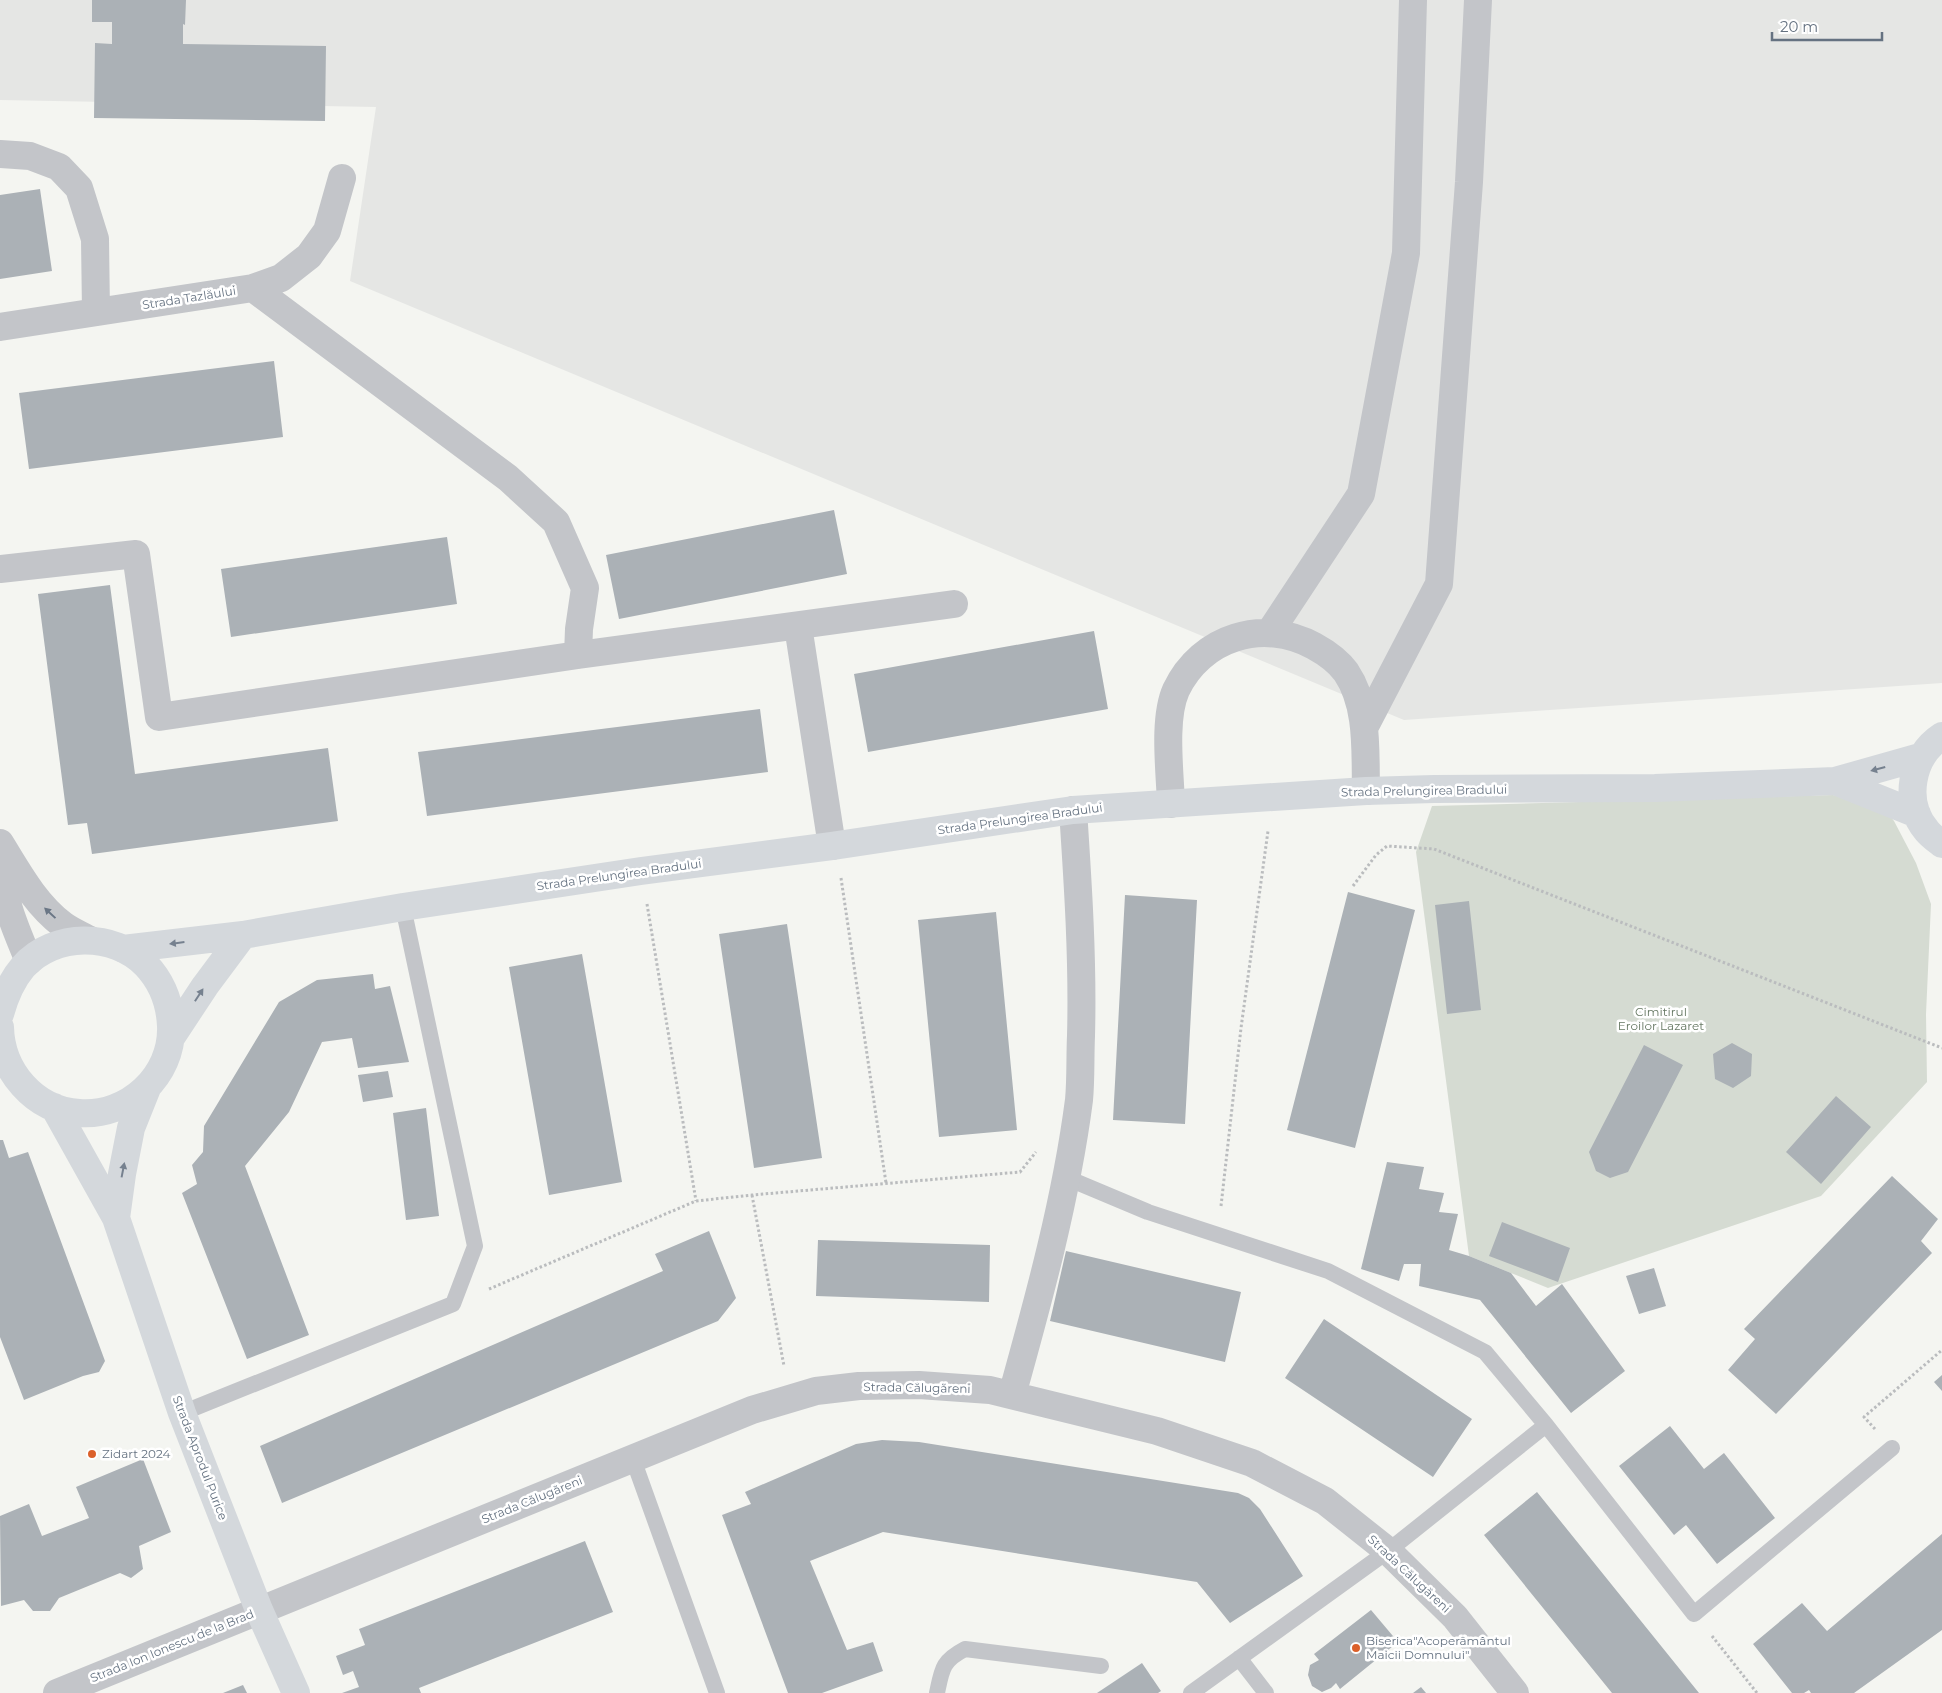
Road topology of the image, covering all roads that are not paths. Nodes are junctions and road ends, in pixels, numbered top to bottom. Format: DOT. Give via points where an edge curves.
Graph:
graph roads {
  1 [pos="1413,0"];
  2 [pos="1478,0"];
  3 [pos="0,154"];
  4 [pos="342,178"];
  5 [pos="253,288"];
  6 [pos="96,312"];
  7 [pos="0,327"];
  8 [pos="0,569"];
  9 [pos="954,604"];
  10 [pos="798,626"];
  11 [pos="1270,632"];
  12 [pos="578,655"];
  13 [pos="1364,728"];
  14 [pos="1942,736"];
  15 [pos="1920,757"];
  16 [pos="1835,781"];
  17 [pos="1366,791"];
  18 [pos="1171,804"];
  19 [pos="1073,810"];
  20 [pos="1917,814"];
  21 [pos="0,843"];
  22 [pos="1942,844"];
  23 [pos="832,846"];
  24 [pos="1942,849"];
  25 [pos="0,856"];
  26 [pos="403,907"];
  27 [pos="243,935"];
  28 [pos="90,940"];
  29 [pos="123,949"];
  30 [pos="17,964"];
  31 [pos="0,1014"];
  32 [pos="0,1027"];
  33 [pos="172,1036"];
  34 [pos="4,1064"];
  35 [pos="147,1088"];
  36 [pos="54,1107"];
  37 [pos="1067,1178"];
  38 [pos="116,1218"];
  39 [pos="1012,1395"];
  40 [pos="182,1413"];
  41 [pos="1546,1425"];
  42 [pos="1892,1448"];
  43 [pos="633,1459"];
  44 [pos="1388,1551"];
  45 [pos="259,1610"];
  46 [pos="1239,1658"];
  47 [pos="1101,1666"];
  48 [pos="57,1693"];
  49 [pos="296,1693"];
  50 [pos="717,1693"];
  51 [pos="937,1693"];
  52 [pos="1191,1693"];
  53 [pos="1266,1693"];
  54 [pos="1516,1693"];
  1 -- 11 [label="street" via="1406,253 1361,494"];
  2 -- 13 [label="street" via="1469,182 1439,584"];
  3 -- 6 [label="street" via="30,156 59,167 79,188 95,239"];
  4 -- 5 [label="street, Strada Tazlăului" via="327,231 309,256 280,278"];
  5 -- 6 [label="street, Strada Tazlăului"];
  5 -- 12 [label="street" via="508,478 556,522 585,588"];
  6 -- 7 [label="street, Strada Tazlăului"];
  8 -- 12 [label="street" via="136,554 160,717"];
  9 -- 10 [label="street"];
  10 -- 12 [label="street"];
  10 -- 23 [label="street"];
  11 -- 13 [label="street" via="1299,637 1325,652 1346,672 1359,699"];
  11 -- 18 [label="street" via="1240,635 1213,647 1191,666 1175,691 1168,720"];
  13 -- 17 [label="street"];
  14 -- 15 [label="street"];
  15 -- 16 [label="street, Strada Prelungirea Bradului, one-way"];
  15 -- 20 [label="street" via="1913,775 1912,795"];
  16 -- 17 [label="street, Strada Prelungirea Bradului" via="1655,788"];
  16 -- 20 [label="street, Strada Prelungirea Bradului"];
  17 -- 18 [label="street, Strada Prelungirea Bradului"];
  18 -- 19 [label="street, Strada Prelungirea Bradului"];
  19 -- 23 [label="street, Strada Prelungirea Bradului"];
  19 -- 37 [label="street" via="1082,987 1079,1098"];
  20 -- 22 [label="street" via="1927,831"];
  28 -- 21 [label="street, one-way" via="63,925 44,908 22,880"];
  22 -- 24 [label="street"];
  23 -- 26 [label="street, Strada Prelungirea Bradului"];
  25 -- 30 [label="street"];
  26 -- 27 [label="street, Strada Prelungirea Bradului"];
  26 -- 40 [label="lane" via="475,1246 454,1304"];
  27 -- 29 [label="street, Strada Prelungirea Bradului, one-way"];
  33 -- 27 [label="street, one-way" via="204,986"];
  28 -- 29 [label="street"];
  28 -- 30 [label="street" via="68,942"];
  29 -- 33 [label="street" via="145,964 161,985 170,1010"];
  30 -- 31 [label="street"];
  32 -- 34 [label="street"];
  33 -- 35 [label="street" via="159,1073"];
  34 -- 36 [label="street" via="36,1098"];
  35 -- 36 [label="street" via="127,1103 103,1112 78,1113"];
  38 -- 35 [label="street, Strada Aprodul Purice, one-way" via="131,1128"];
  36 -- 38 [label="street, Strada Aprodul Purice"];
  37 -- 39 [label="street"];
  37 -- 41 [label="lane" via="1148,1212 1328,1271 1485,1352"];
  38 -- 40 [label="street, Strada Aprodul Purice"];
  39 -- 43 [label="street, Strada Călugăreni" via="936,1386 859,1386 816,1391 752,1410"];
  39 -- 44 [label="street, Strada Călugăreni" via="1157,1431 1252,1463 1325,1501"];
  40 -- 45 [label="street, Strada Aprodul Purice"];
  41 -- 42 [label="lane" via="1694,1614"];
  41 -- 44 [label="lane"];
  43 -- 45 [label="street, Strada Călugăreni"];
  43 -- 50 [label="lane"];
  44 -- 46 [label="lane"];
  44 -- 54 [label="street, Strada Călugăreni" via="1455,1617"];
  45 -- 48 [label="street, Strada Ion Ionescu de la Brad"];
  45 -- 49 [label="street, Strada Aprodul Purice"];
  46 -- 52 [label="lane"];
  46 -- 53 [label="lane"];
  47 -- 51 [label="lane" via="965,1649 942,1666"];
}
